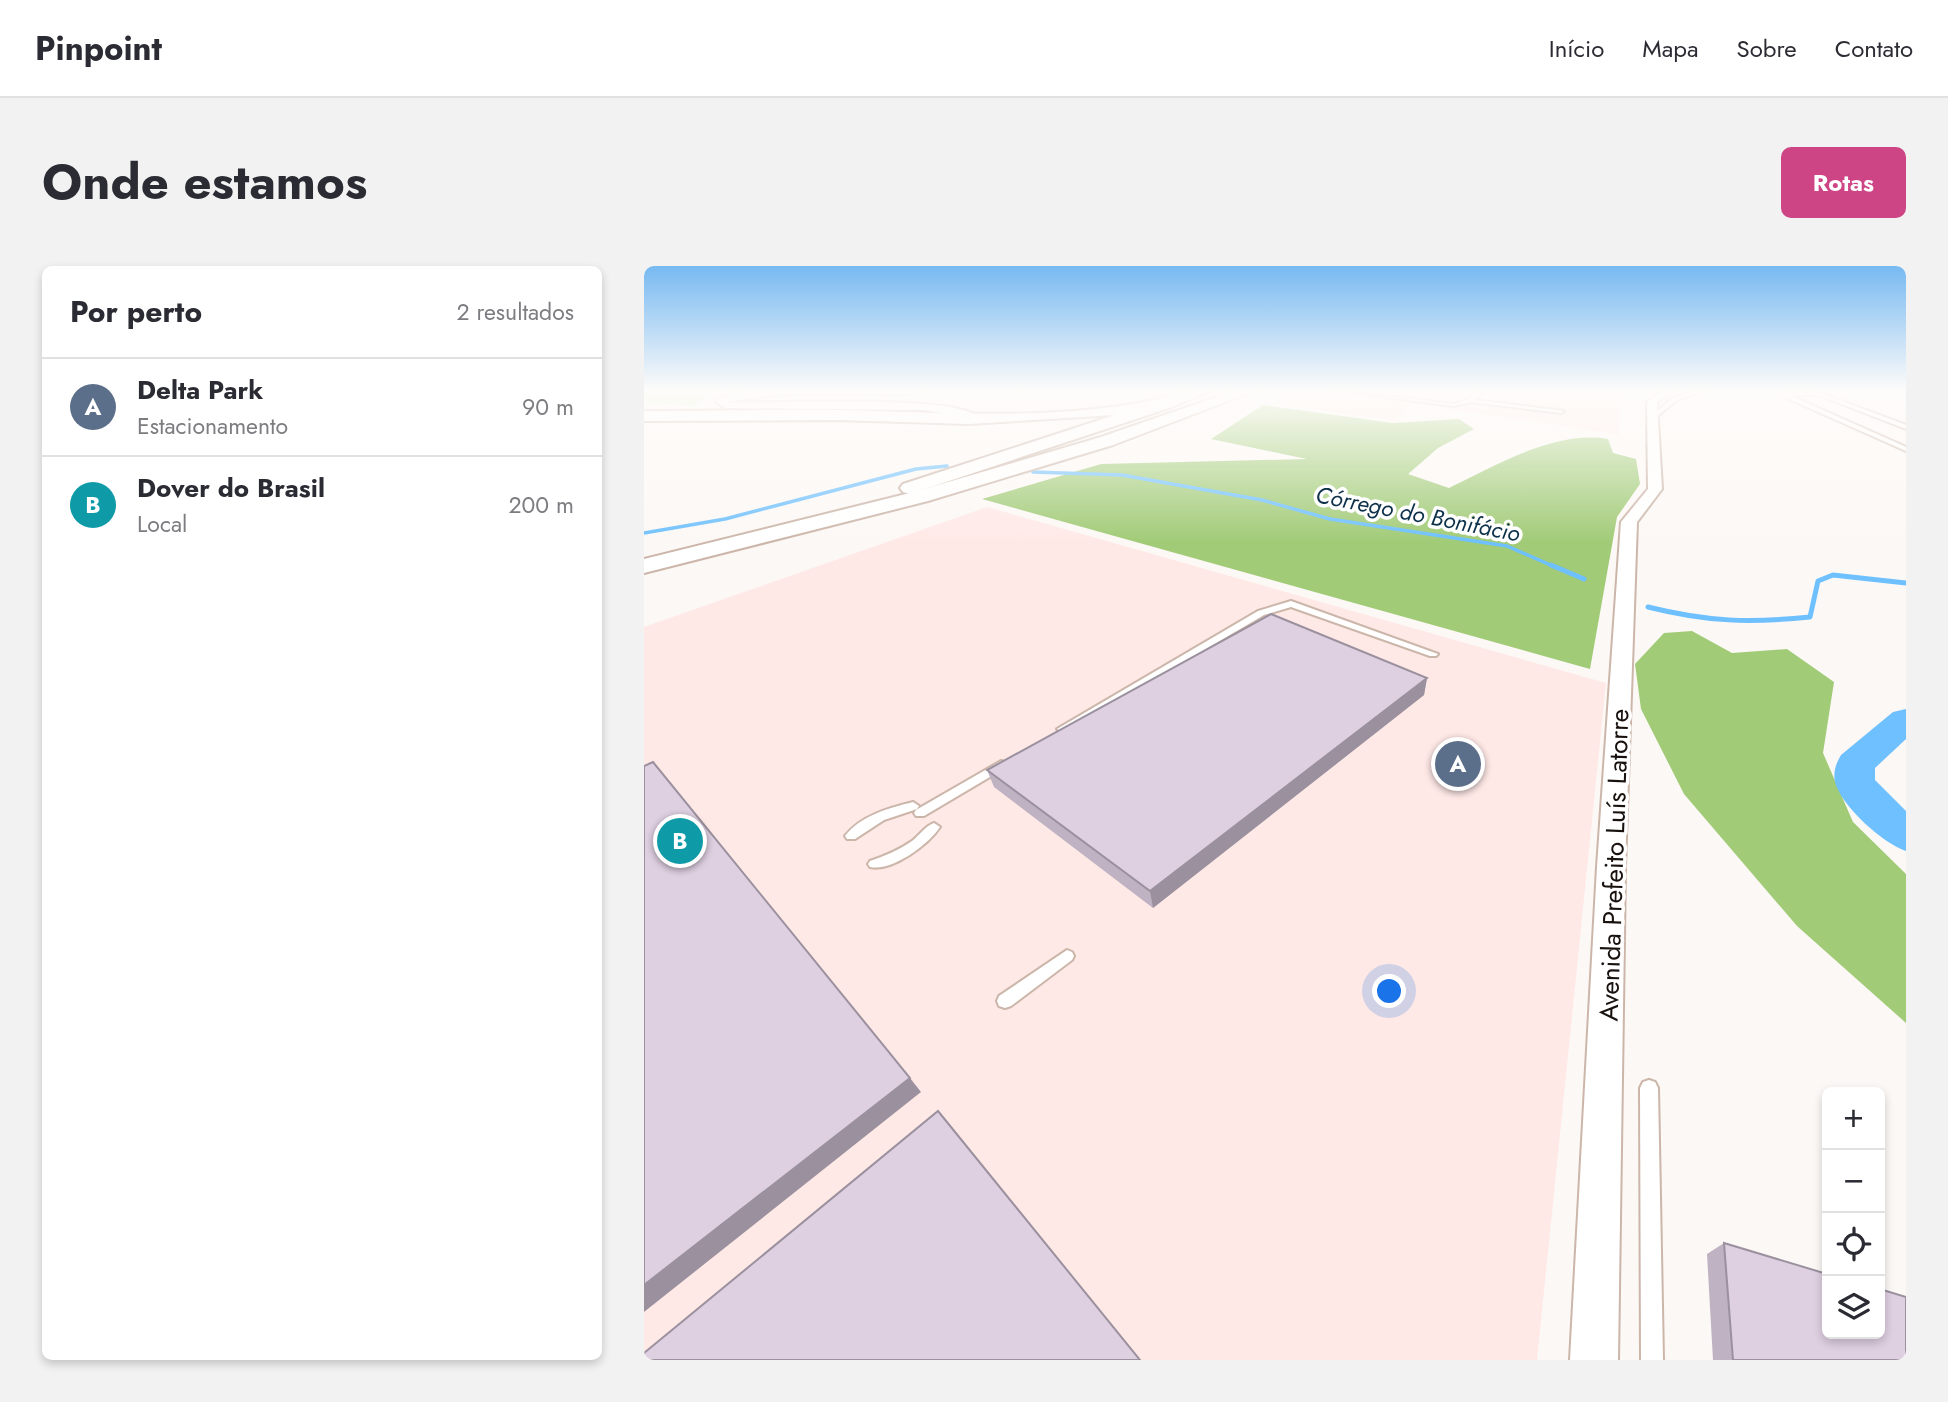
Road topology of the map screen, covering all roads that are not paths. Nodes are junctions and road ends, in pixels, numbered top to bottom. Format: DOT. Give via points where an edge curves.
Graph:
graph roads {
  1 [pos="1078,441"];
  2 [pos="1081,441"];
  3 [pos="1081,441"];
  4 [pos="1654,441"];
  5 [pos="1888,441"];
  6 [pos="1071,444"];
  7 [pos="1906,449"];
  8 [pos="910,488"];
  9 [pos="644,552"];
  10 [pos="644,566"];
  11 [pos="644,572"];
  12 [pos="1433,654"];
  13 [pos="1049,737"];
  14 [pos="1014,758"];
  15 [pos="934,827"];
  16 [pos="851,836"];
  17 [pos="875,864"];
  18 [pos="1068,957"];
  19 [pos="1006,1001"];
  20 [pos="1649,1088"];
  21 [pos="1594,1360"];
  22 [pos="1651,1360"];
  1 -- 6 [label="main road"];
  2 -- 8 [label="main road"];
  3 -- 6 [label="main road"];
  4 -- 21 [label="street, Avenida Prefeito Luís Latorre" via="1655,489 1629,522 1611,867"];
  5 -- 7 [label="lane"];
  6 -- 8 [label="main road"];
  6 -- 10 [label="main road" via="872,510"];
  6 -- 11 [label="main road" via="930,498"];
  8 -- 9 [label="main road"];
  12 -- 13 [label="lane" via="1291,604 1277,606"];
  14 -- 16 [label="lane" via="916,810 889,812"];
  15 -- 17 [label="lane" via="922,842"];
  18 -- 19 [label="lane"];
  20 -- 22 [label="lane"];
}
